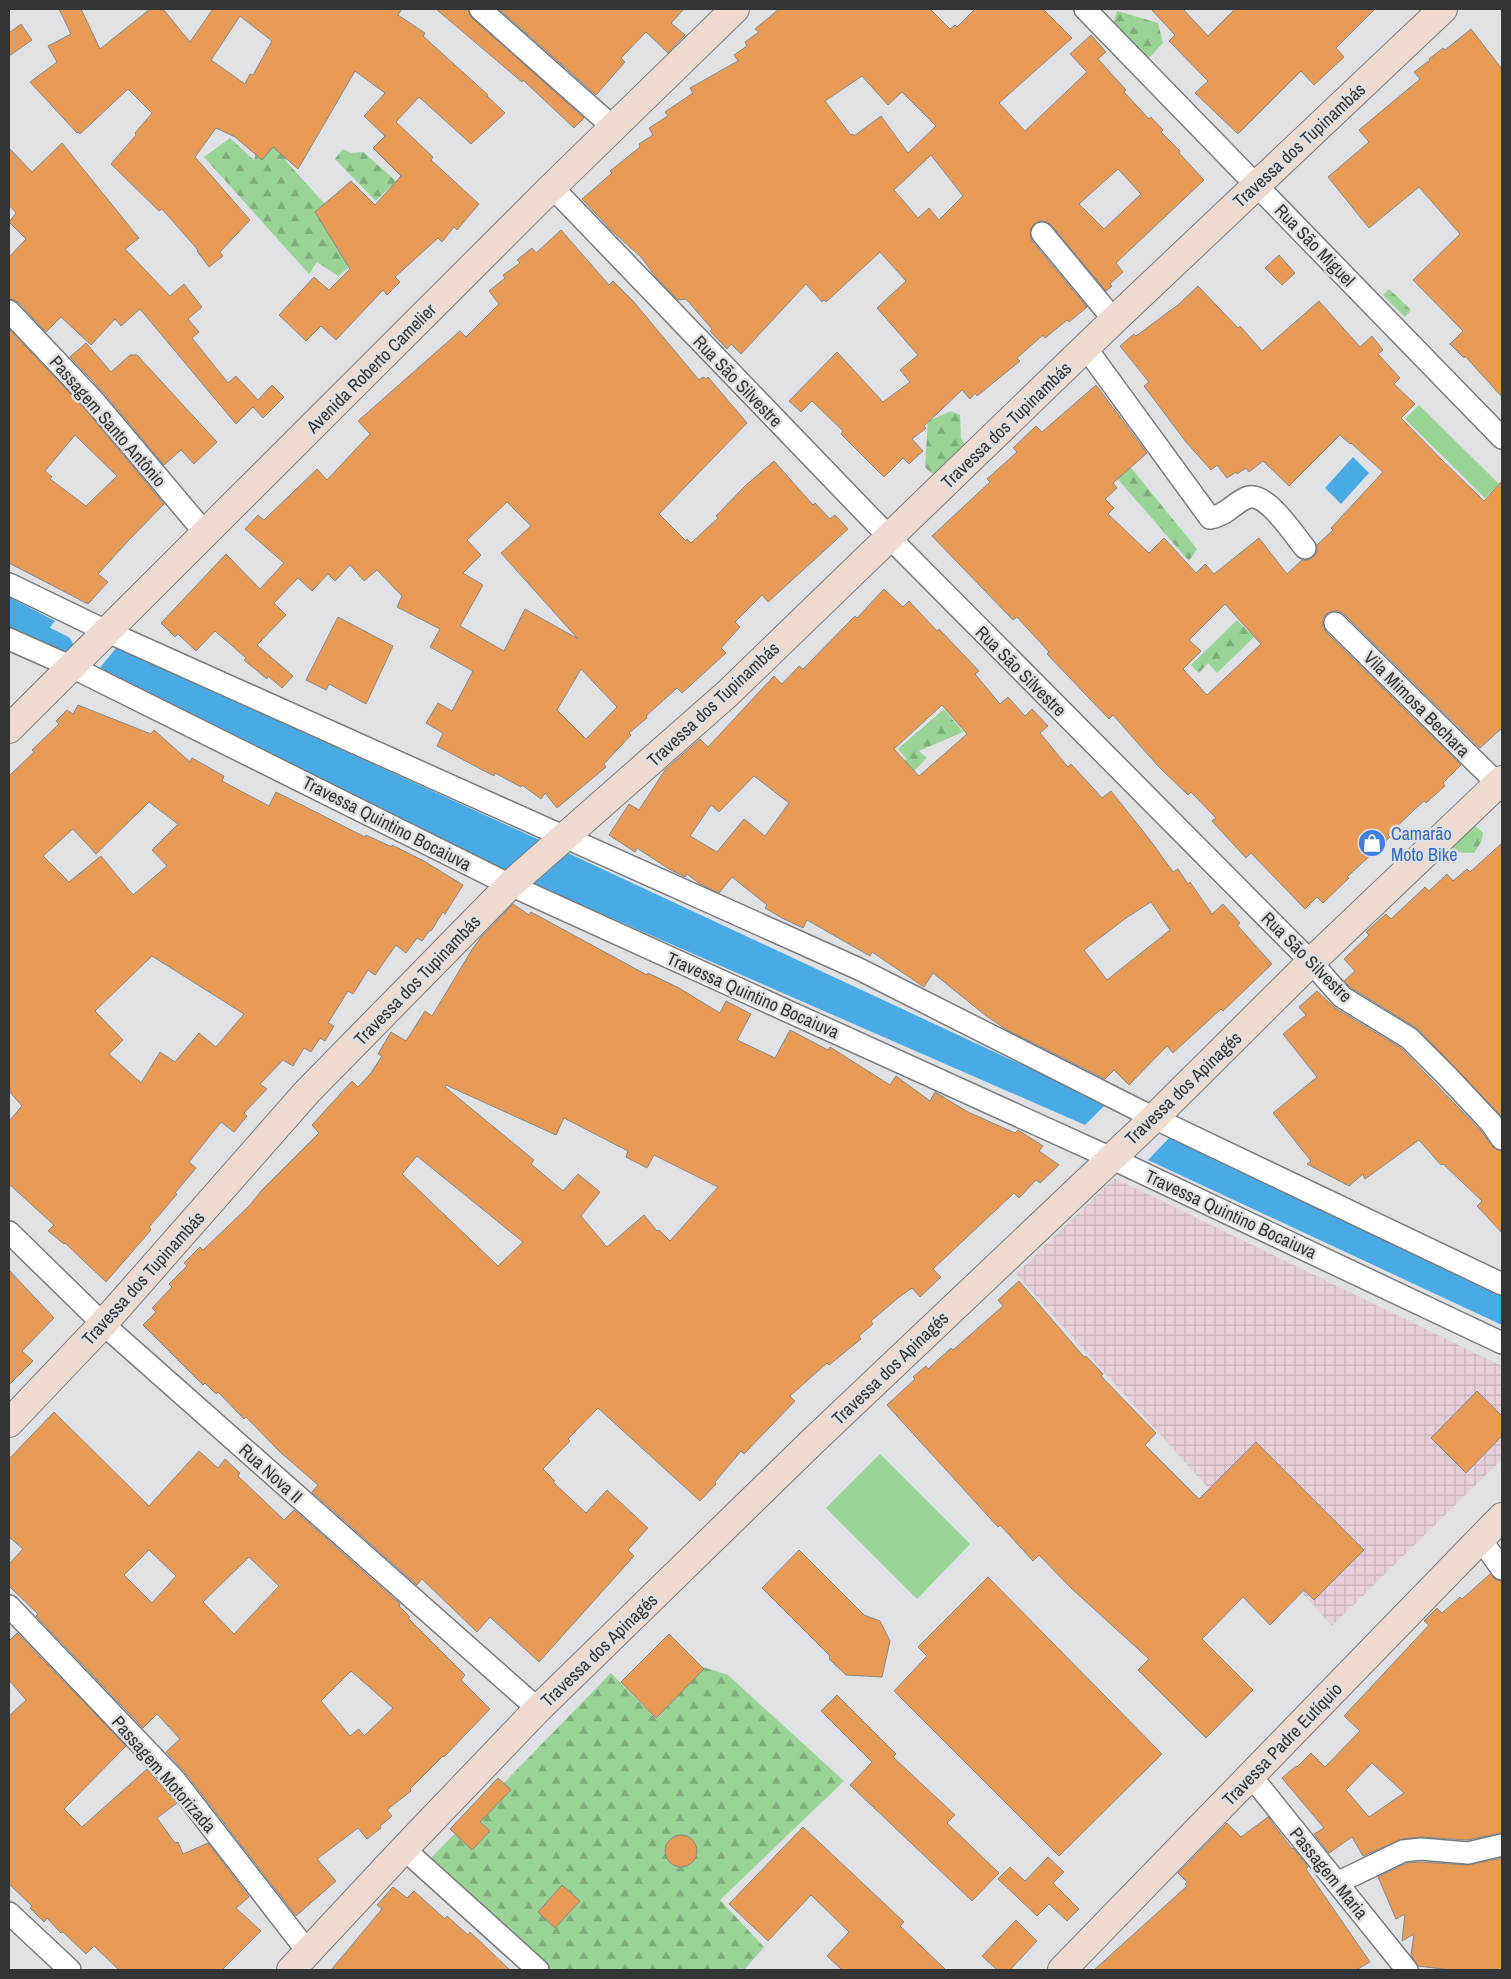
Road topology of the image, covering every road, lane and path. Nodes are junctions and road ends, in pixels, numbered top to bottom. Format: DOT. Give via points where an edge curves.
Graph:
graph roads {
  1 [pos="480,9"];
  2 [pos="735,9"];
  3 [pos="1085,9"];
  4 [pos="1443,9"];
  5 [pos="614,128"];
  6 [pos="1257,185"];
  7 [pos="552,187"];
  8 [pos="1042,233"];
  9 [pos="9,311"];
  10 [pos="1114,320"];
  11 [pos="1086,348"];
  12 [pos="1502,438"];
  13 [pos="205,532"];
  14 [pos="888,537"];
  15 [pos="1305,548"];
  16 [pos="9,584"];
  17 [pos="1336,623"];
  18 [pos="108,632"];
  19 [pos="9,639"];
  20 [pos="72,667"];
  21 [pos="9,729"];
  22 [pos="1500,782"];
  23 [pos="564,836"];
  24 [pos="510,885"];
  25 [pos="1311,962"];
  26 [pos="1154,1118"];
  27 [pos="1502,1139"];
  28 [pos="1111,1158"];
  29 [pos="9,1232"];
  30 [pos="1502,1284"];
  31 [pos="103,1324"];
  32 [pos="1502,1344"];
  33 [pos="9,1424"];
  34 [pos="1502,1517"];
  35 [pos="1481,1540"];
  36 [pos="1502,1570"];
  37 [pos="9,1606"];
  38 [pos="538,1709"];
  39 [pos="1251,1776"];
  40 [pos="1502,1844"];
  41 [pos="404,1849"];
  42 [pos="1337,1883"];
  43 [pos="9,1913"];
  44 [pos="300,1961"];
  45 [pos="70,1970"];
  46 [pos="538,1970"];
  47 [pos="1062,1970"];
  48 [pos="1407,1970"];
  1 -- 5 [label="street"];
  2 -- 5 [label="street, Avenida Roberto Camelier"];
  3 -- 6 [label="street, Rua São Miguel"];
  4 -- 6 [label="street, Travessa dos Tupinambás"];
  5 -- 7 [label="street, Avenida Roberto Camelier"];
  6 -- 10 [label="street, Travessa dos Tupinambás"];
  6 -- 12 [label="street, Rua São Miguel"];
  7 -- 13 [label="street, Avenida Roberto Camelier"];
  7 -- 14 [label="street, Rua São Silvestre"];
  8 -- 10 [label="street"];
  9 -- 13 [label="street, Passagem Santo Antônio" via="94,402"];
  10 -- 11 [label="street, Travessa dos Tupinambás"];
  11 -- 14 [label="street, Travessa dos Tupinambás"];
  11 -- 15 [label="street" via="1210,518 1219,517 1248,497 1257,497 1267,501"];
  13 -- 18 [label="street, Avenida Roberto Camelier"];
  14 -- 23 [label="street, Travessa dos Tupinambás" via="727,694"];
  14 -- 25 [label="street, Rua São Silvestre"];
  16 -- 18 [label="street"];
  17 -- 22 [label="street, Vila Mimosa Bechara"];
  18 -- 20 [label="street, Avenida Roberto Camelier"];
  18 -- 23 [label="street"];
  19 -- 20 [label="street, Travessa Quintino Bocaiuva"];
  20 -- 21 [label="street, Avenida Roberto Camelier"];
  20 -- 24 [label="street, Travessa Quintino Bocaiuva"];
  22 -- 25 [label="street, Travessa dos Apinagés"];
  23 -- 24 [label="street, Travessa dos Tupinambás"];
  23 -- 26 [label="street" via="859,969"];
  24 -- 28 [label="street, Travessa Quintino Bocaiuva"];
  24 -- 31 [label="street, Travessa dos Tupinambás" via="307,1092"];
  25 -- 26 [label="street, Travessa dos Apinagés"];
  25 -- 27 [label="street, Rua São Silvestre" via="1342,997 1409,1038 1491,1123"];
  26 -- 28 [label="street, Travessa dos Apinagés"];
  26 -- 30 [label="street"];
  28 -- 32 [label="street, Travessa Quintino Bocaiuva"];
  28 -- 38 [label="street, Travessa dos Apinagés" via="812,1442"];
  29 -- 31 [label="street, Rua Nova II"];
  31 -- 33 [label="street, Travessa dos Tupinambás"];
  31 -- 38 [label="street, Rua Nova II"];
  34 -- 35 [label="street, Travessa Padre Eutíquio"];
  35 -- 36 [label="street"];
  35 -- 39 [label="street, Travessa Padre Eutíquio"];
  37 -- 44 [label="street, Passagem Motorizada" via="174,1779"];
  38 -- 41 [label="street, Travessa dos Apinagés"];
  39 -- 42 [label="street, Passagem Maria"];
  39 -- 47 [label="street, Travessa Padre Eutíquio"];
  40 -- 42 [label="street" via="1468,1853 1421,1849 1403,1851"];
  41 -- 44 [label="street, Travessa dos Apinagés"];
  41 -- 46 [label="street"];
  42 -- 48 [label="street, Passagem Maria"];
  43 -- 45 [label="street"];
}
